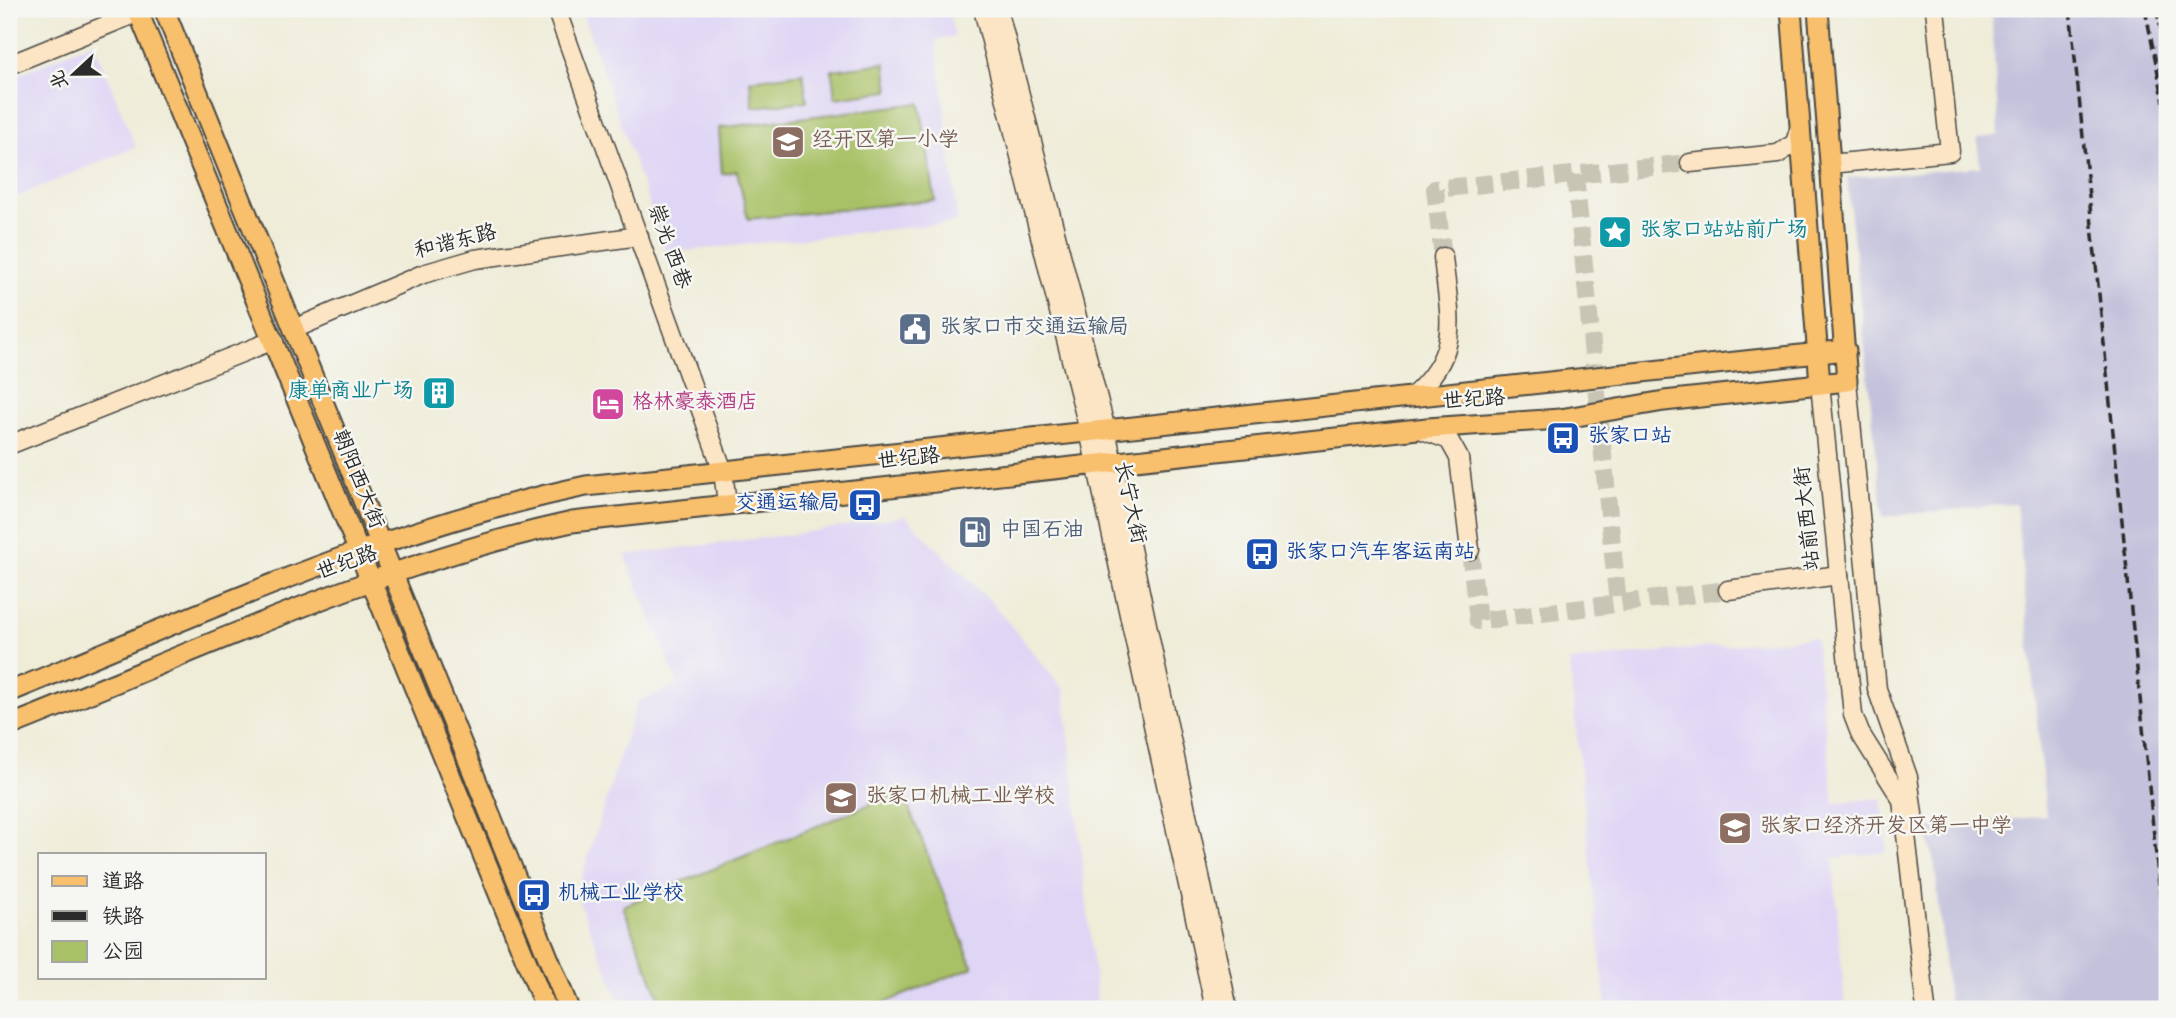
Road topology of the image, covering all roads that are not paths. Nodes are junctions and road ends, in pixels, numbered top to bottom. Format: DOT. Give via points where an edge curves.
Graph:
graph roads {
  1 [pos="164,9"];
  2 [pos="556,9"];
  3 [pos="983,9"];
  4 [pos="998,9"];
  5 [pos="1791,9"];
  6 [pos="1818,9"];
  7 [pos="1935,9"];
  8 [pos="138,10"];
  9 [pos="1819,29"];
  10 [pos="1793,31"];
  11 [pos="9,65"];
  12 [pos="1800,127"];
  13 [pos="1690,163"];
  14 [pos="1830,164"];
  15 [pos="639,236"];
  16 [pos="1443,257"];
  17 [pos="294,329"];
  18 [pos="274,340"];
  19 [pos="1846,350"];
  20 [pos="1818,353"];
  21 [pos="1667,370"];
  22 [pos="1847,381"];
  23 [pos="1819,384"];
  24 [pos="1404,397"];
  25 [pos="1670,401"];
  26 [pos="1098,430"];
  27 [pos="1408,430"];
  28 [pos="9,445"];
  29 [pos="1105,463"];
  30 [pos="723,471"];
  31 [pos="727,503"];
  32 [pos="380,545"];
  33 [pos="1470,550"];
  34 [pos="360,551"];
  35 [pos="391,573"];
  36 [pos="1839,575"];
  37 [pos="372,579"];
  38 [pos="1728,590"];
  39 [pos="9,692"];
  40 [pos="9,726"];
  41 [pos="1912,843"];
  42 [pos="546,1009"];
  43 [pos="569,1009"];
  44 [pos="1215,1009"];
  45 [pos="1228,1009"];
  46 [pos="1926,1009"];
  47 [pos="1933,1009"];
  1 -- 17 [label="main road, 朝阳西大街"];
  2 -- 15 [label="main road, 崇光 西巷"];
  3 -- 26 [label="main road, 长宁大街"];
  4 -- 26 [label="main road, 长宁大街"];
  5 -- 10 [label="main road, 站前西大街"];
  6 -- 9 [label="main road, 站前西大街"];
  7 -- 14 [label="main road" via="1950,152"];
  8 -- 11 [label="main road"];
  8 -- 18 [label="main road, 朝阳西大街"];
  9 -- 10 [label="main road"];
  9 -- 14 [label="main road, 站前西大街"];
  10 -- 12 [label="main road, 站前西大街"];
  12 -- 13 [label="main road" via="1795,143 1778,154"];
  12 -- 20 [label="main road, 站前西大街"];
  14 -- 19 [label="main road, 站前西大街"];
  15 -- 17 [label="main road, 和谐东路" via="475,259 423,274"];
  15 -- 30 [label="main road, 崇光 西巷"];
  16 -- 24 [label="main road" via="1450,326 1447,350 1440,368"];
  17 -- 32 [label="main road, 朝阳西大街"];
  18 -- 28 [label="main road"];
  18 -- 34 [label="main road, 朝阳西大街"];
  19 -- 20 [label="main road, 世纪路"];
  19 -- 22 [label="main road, 站前西大街"];
  20 -- 21 [label="main road, 世纪路"];
  20 -- 23 [label="main road, 站前西大街"];
  21 -- 24 [label="main road, 世纪路"];
  21 -- 25 [label="main road"];
  22 -- 23 [label="main road, 世纪路"];
  22 -- 41 [label="main road, 站前西大街" via="1877,689 1908,777"];
  23 -- 25 [label="main road, 世纪路"];
  23 -- 36 [label="main road, 站前西大街"];
  24 -- 26 [label="main road, 世纪路"];
  24 -- 27 [label="main road"];
  25 -- 27 [label="main road, 世纪路" via="1560,419"];
  26 -- 29 [label="main road, 长宁大街"];
  26 -- 30 [label="main road, 世纪路"];
  27 -- 29 [label="main road, 世纪路"];
  27 -- 33 [label="main road" via="1442,434 1459,458"];
  29 -- 31 [label="main road, 世纪路"];
  29 -- 44 [label="main road, 长宁大街"];
  29 -- 45 [label="main road, 长宁大街"];
  30 -- 31 [label="main road, 崇光 西巷"];
  30 -- 32 [label="main road, 世纪路" via="565,490 495,506"];
  31 -- 35 [label="main road, 世纪路" via="572,522"];
  32 -- 34 [label="main road, 世纪路"];
  32 -- 35 [label="main road, 朝阳西大街"];
  34 -- 37 [label="main road, 朝阳西大街"];
  34 -- 39 [label="main road, 世纪路"];
  35 -- 37 [label="main road, 世纪路"];
  35 -- 43 [label="main road, 朝阳西大街"];
  36 -- 38 [label="main road"];
  36 -- 41 [label="main road, 站前西大街" via="1853,715 1902,800"];
  37 -- 40 [label="main road, 世纪路"];
  37 -- 42 [label="main road, 朝阳西大街"];
  41 -- 46 [label="main road, 站前西大街"];
  41 -- 47 [label="main road, 站前西大街"];
}
